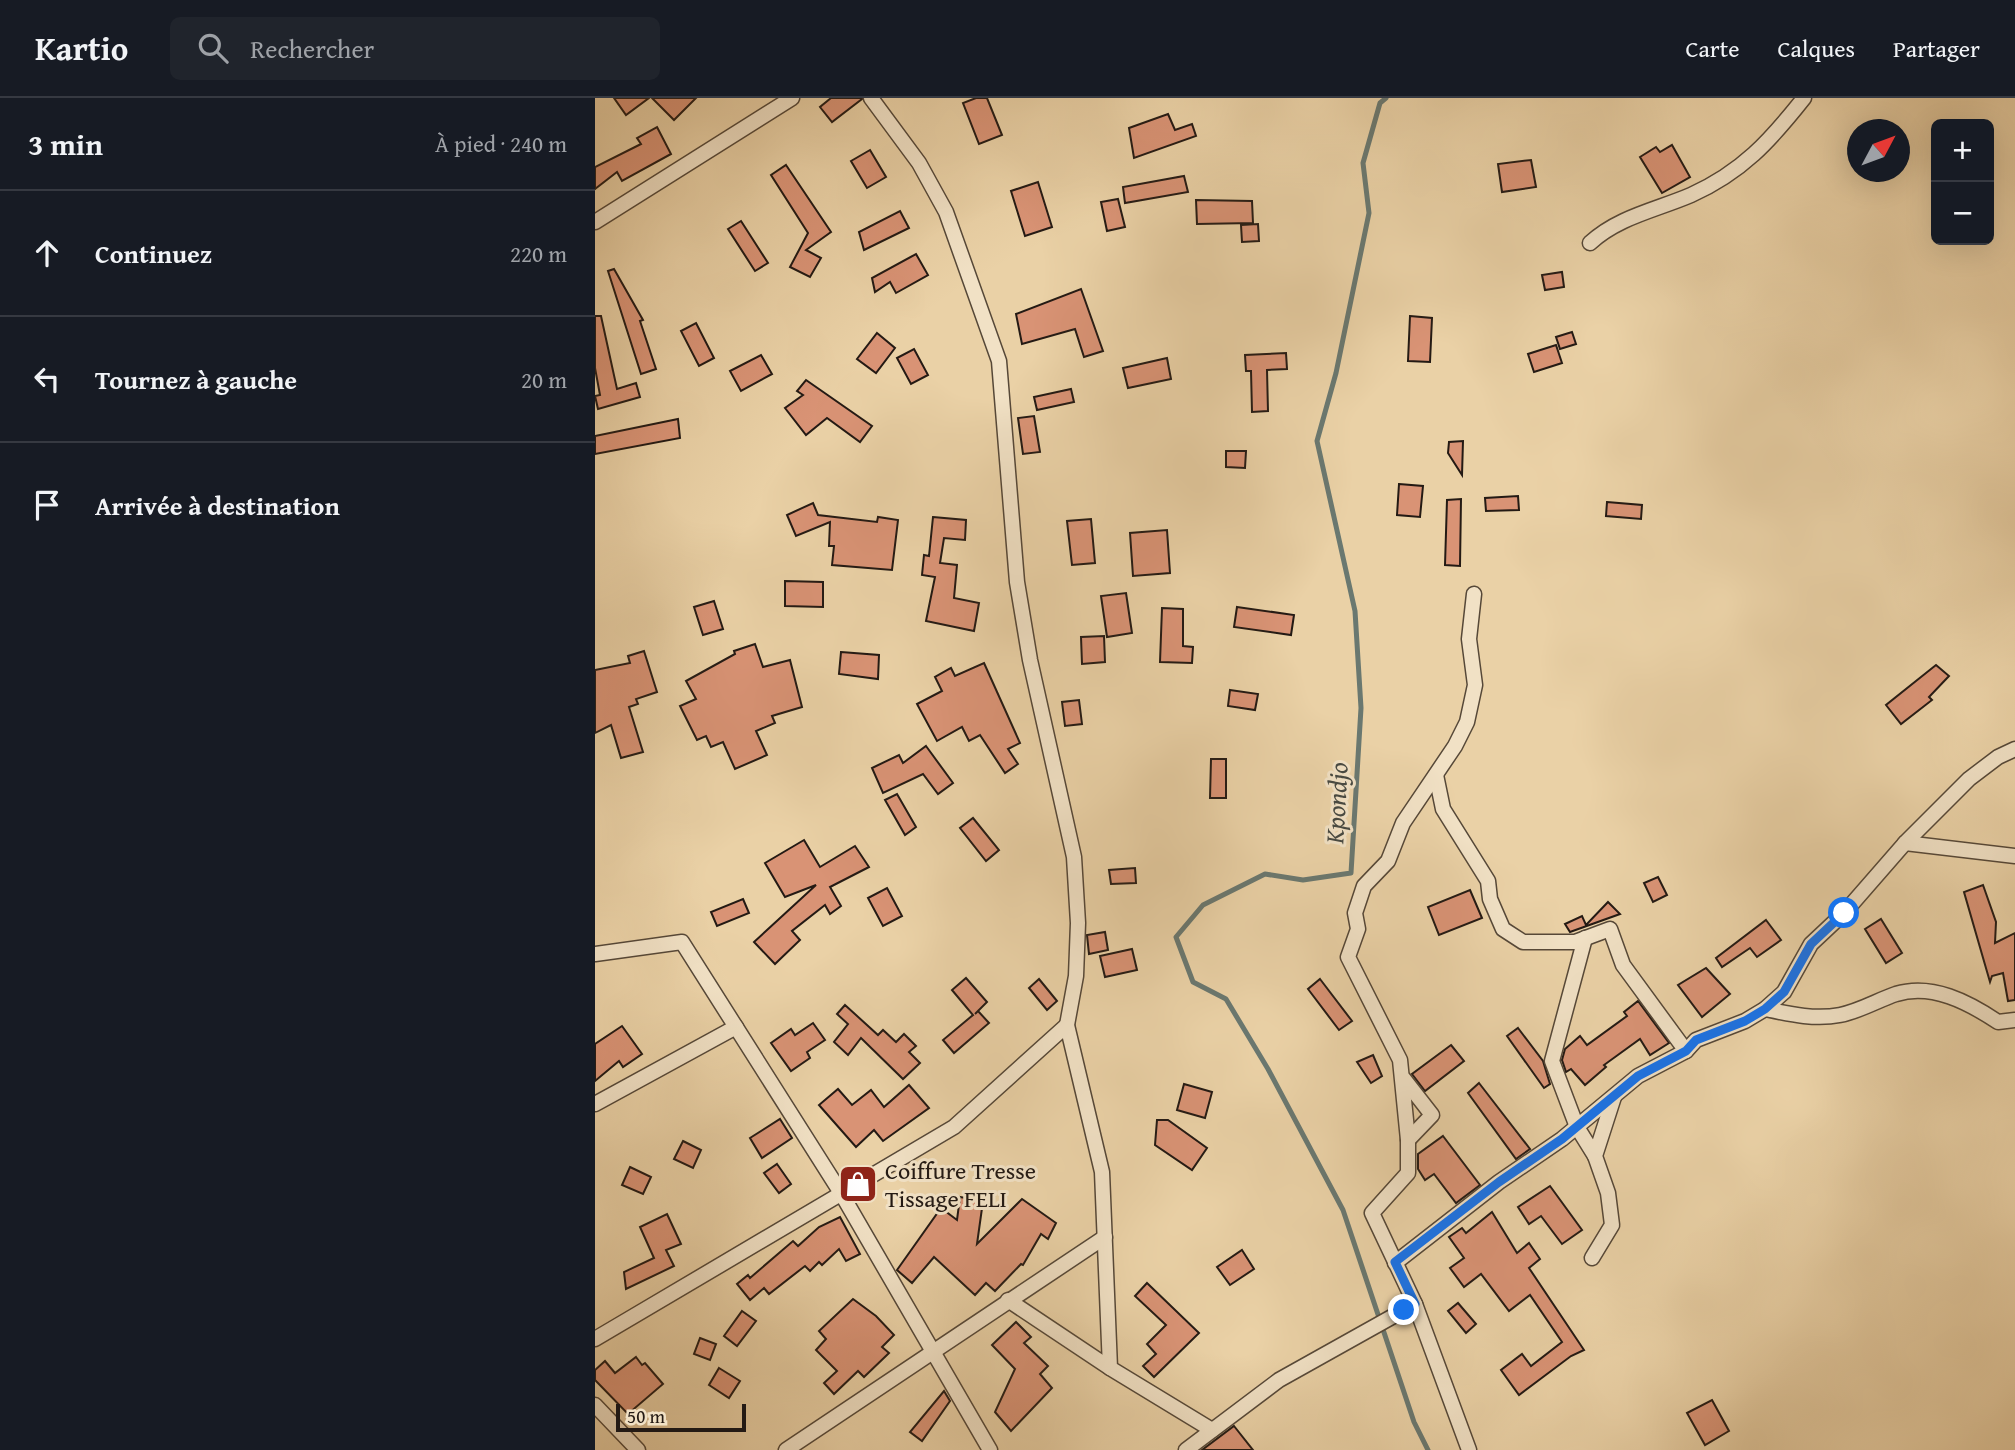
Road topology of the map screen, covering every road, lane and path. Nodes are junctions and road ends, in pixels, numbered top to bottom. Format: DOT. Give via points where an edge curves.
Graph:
graph roads {
  1 [pos="792,98"];
  2 [pos="871,98"];
  3 [pos="1804,98"];
  4 [pos="595,222"];
  5 [pos="1590,243"];
  6 [pos="1474,594"];
  7 [pos="2015,749"];
  8 [pos="1436,775"];
  9 [pos="1905,844"];
  10 [pos="2012,851"];
  11 [pos="1585,938"];
  12 [pos="595,954"];
  13 [pos="1765,1009"];
  14 [pos="2015,1020"];
  15 [pos="1067,1025"];
  16 [pos="736,1027"];
  17 [pos="1686,1051"];
  18 [pos="1403,1078"];
  19 [pos="1615,1095"];
  20 [pos="595,1104"];
  21 [pos="1577,1127"];
  22 [pos="1408,1140"];
  23 [pos="1595,1156"];
  24 [pos="841,1193"];
  25 [pos="1105,1237"];
  26 [pos="1592,1258"];
  27 [pos="1395,1262"];
  28 [pos="1008,1300"];
  29 [pos="1410,1307"];
  30 [pos="595,1339"];
  31 [pos="931,1351"];
  32 [pos="1110,1368"];
  33 [pos="595,1405"];
  34 [pos="1212,1430"];
  35 [pos="638,1450"];
  36 [pos="786,1450"];
  37 [pos="989,1450"];
  38 [pos="1186,1450"];
  39 [pos="1469,1450"];
  1 -- 4 [label="street"];
  2 -- 15 [label="street" via="919,163 946,212 999,361 1017,582 1074,858 1079,923"];
  3 -- 5 [label="street" via="1736,171 1693,194 1608,227"];
  6 -- 8 [label="street" via="1469,639 1475,685 1467,722"];
  7 -- 9 [label="street" via="1969,779"];
  8 -- 11 [label="street" via="1443,809 1488,881 1503,929 1523,942"];
  8 -- 18 [label="street" via="1403,823 1388,861 1364,886 1355,913 1358,929 1348,957 1400,1060"];
  9 -- 10 [label="street"];
  9 -- 13 [label="street" via="1811,944 1784,992"];
  11 -- 17 [label="street" via="1610,929 1623,965"];
  11 -- 21 [label="street" via="1552,1061"];
  12 -- 16 [label="street" via="682,942"];
  13 -- 14 [label="street" via="1801,1017 1840,1015 1898,993 1925,989 1974,1006 1998,1022"];
  13 -- 17 [label="street" via="1696,1040"];
  15 -- 24 [label="street" via="954,1127"];
  15 -- 25 [label="street" via="1102,1172"];
  16 -- 20 [label="street"];
  16 -- 24 [label="street"];
  17 -- 19 [label="street" via="1638,1076"];
  18 -- 22 [label="street"];
  18 -- 22 [label="street" via="1431,1115"];
  19 -- 21 [label="street"];
  19 -- 23 [label="street"];
  21 -- 23 [label="street"];
  21 -- 27 [label="street"];
  22 -- 27 [label="street" via="1408,1173 1372,1213"];
  23 -- 26 [label="street" via="1608,1194 1612,1225"];
  24 -- 30 [label="street"];
  24 -- 31 [label="street"];
  25 -- 28 [label="street"];
  25 -- 32 [label="street"];
  27 -- 29 [label="street"];
  28 -- 31 [label="street"];
  28 -- 32 [label="street"];
  29 -- 34 [label="street" via="1279,1380"];
  29 -- 39 [label="street"];
  31 -- 36 [label="street"];
  31 -- 37 [label="street"];
  32 -- 34 [label="street"];
  33 -- 35 [label="street"];
  34 -- 38 [label="street"];
}
